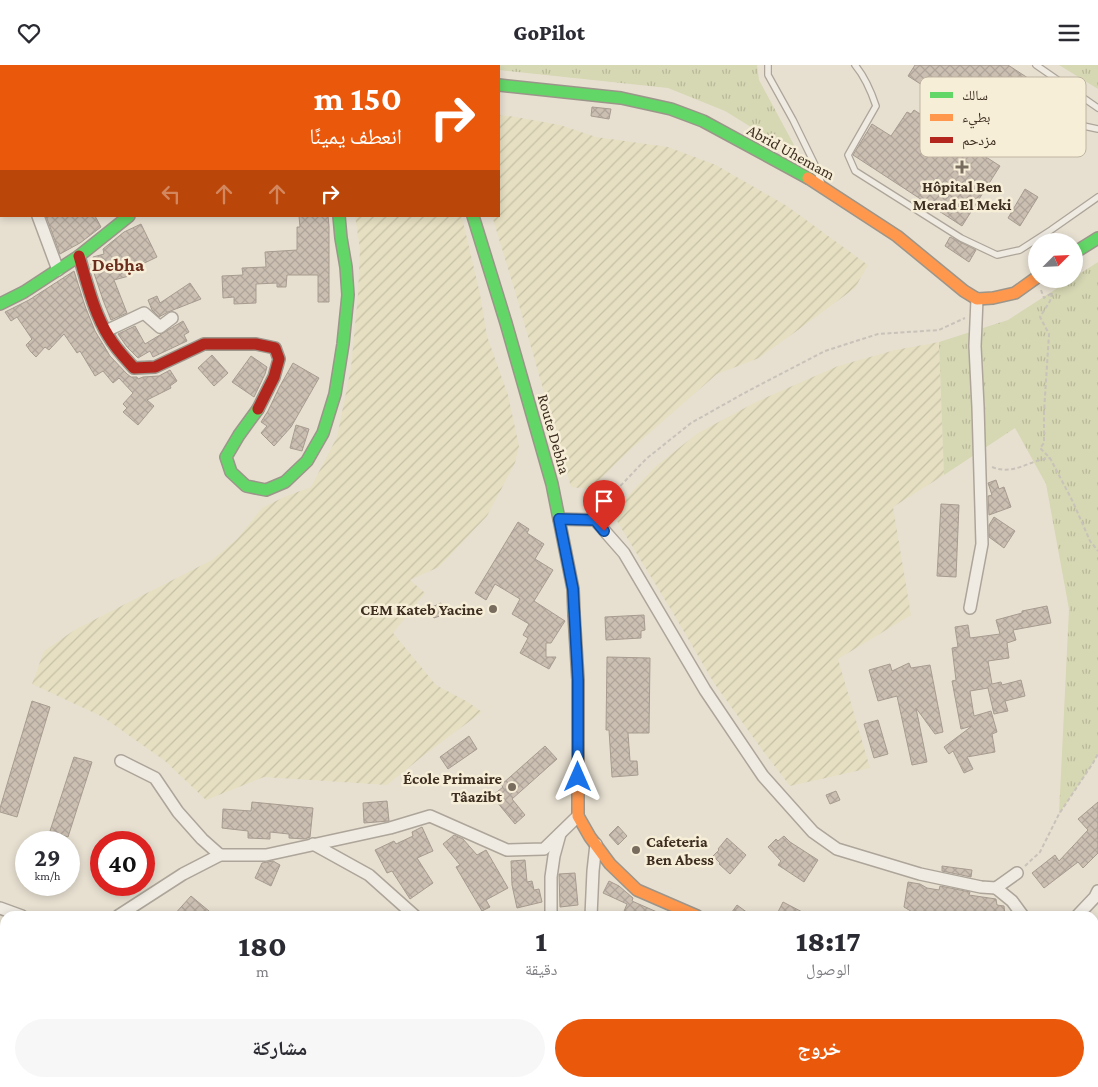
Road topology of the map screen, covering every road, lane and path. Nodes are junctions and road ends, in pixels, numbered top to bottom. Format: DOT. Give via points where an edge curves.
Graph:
graph roads {
  1 [pos="768,65"];
  2 [pos="855,65"];
  3 [pos="1036,65"];
  4 [pos="1053,77"];
  5 [pos="500,85"];
  6 [pos="1086,100"];
  7 [pos="1098,108"];
  8 [pos="823,187"];
  9 [pos="1098,197"];
  10 [pos="38,217"];
  11 [pos="129,217"];
  12 [pos="340,217"];
  13 [pos="473,217"];
  14 [pos="1098,238"];
  15 [pos="1083,247"];
  16 [pos="79,256"];
  17 [pos="58,270"];
  18 [pos="1028,284"];
  19 [pos="1052,293"];
  20 [pos="977,299"];
  21 [pos="0,304"];
  22 [pos="976,314"];
  23 [pos="172,318"];
  24 [pos="106,331"];
  25 [pos="1050,458"];
  26 [pos="980,472"];
  27 [pos="559,519"];
  28 [pos="595,520"];
  29 [pos="1098,551"];
  30 [pos="970,609"];
  31 [pos="1098,754"];
  32 [pos="121,761"];
  33 [pos="578,816"];
  34 [pos="560,833"];
  35 [pos="313,844"];
  36 [pos="596,844"];
  37 [pos="220,855"];
  38 [pos="1017,873"];
  39 [pos="996,888"];
  40 [pos="1098,891"];
  41 [pos="126,911"];
  42 [pos="409,911"];
  43 [pos="551,911"];
  44 [pos="591,911"];
  45 [pos="686,911"];
  46 [pos="1019,911"];
  47 [pos="1082,911"];
  1 -- 8 [label="lane" via="768,75 793,120"];
  2 -- 9 [label="lane" via="871,90 876,106 848,155 854,171 961,237 998,255 1020,250"];
  3 -- 4 [label="lane"];
  5 -- 8 [label="street, Abrid Uhemam" via="621,98 671,109 703,121"];
  6 -- 7 [label="lane"];
  8 -- 20 [label="street, Abrid Uhemam" via="897,236"];
  10 -- 17 [label="street"];
  11 -- 16 [label="street"];
  12 -- 24 [label="street" via="348,295 334,394 323,433 307,461 285,482 266,490 246,486 231,472 226,457 260,407 274,377 279,359 275,348 256,344 204,344 155,367 134,369"];
  13 -- 27 [label="street, Route Debha" via="552,484"];
  14 -- 15 [label="street"];
  16 -- 17 [label="street"];
  16 -- 24 [label="street"];
  17 -- 21 [label="street"];
  18 -- 20 [label="street" via="1015,293"];
  19 -- 25 [label="path" via="1040,317 1049,334 1044,443 1040,448"];
  20 -- 22 [label="street"];
  22 -- 26 [label="street"];
  22 -- 28 [label="path" via="939,330 878,333 825,351 748,391 691,423 646,459 606,500"];
  23 -- 24 [label="street" via="160,327 144,313"];
  25 -- 26 [label="path" via="1016,468 1000,470 992,467"];
  25 -- 29 [label="path" via="1090,541"];
  26 -- 30 [label="street" via="982,544"];
  27 -- 28 [label="street"];
  27 -- 33 [label="street, Route Debha" via="573,589 578,680"];
  28 -- 39 [label="street" via="624,553 705,690 763,776 813,832 837,849 920,874"];
  31 -- 38 [label="path" via="1059,814 1040,852"];
  32 -- 37 [label="street" via="155,778 178,812"];
  33 -- 34 [label="street"];
  33 -- 36 [label="street"];
  34 -- 35 [label="street" via="544,849 507,850 430,816"];
  34 -- 43 [label="street" via="554,856"];
  35 -- 37 [label="street" via="266,855"];
  35 -- 42 [label="street" via="368,875"];
  36 -- 44 [label="street"];
  36 -- 45 [label="street" via="610,864 637,890"];
  37 -- 41 [label="street"];
  38 -- 39 [label="street"];
  39 -- 46 [label="street"];
  40 -- 47 [label="street"];
}
